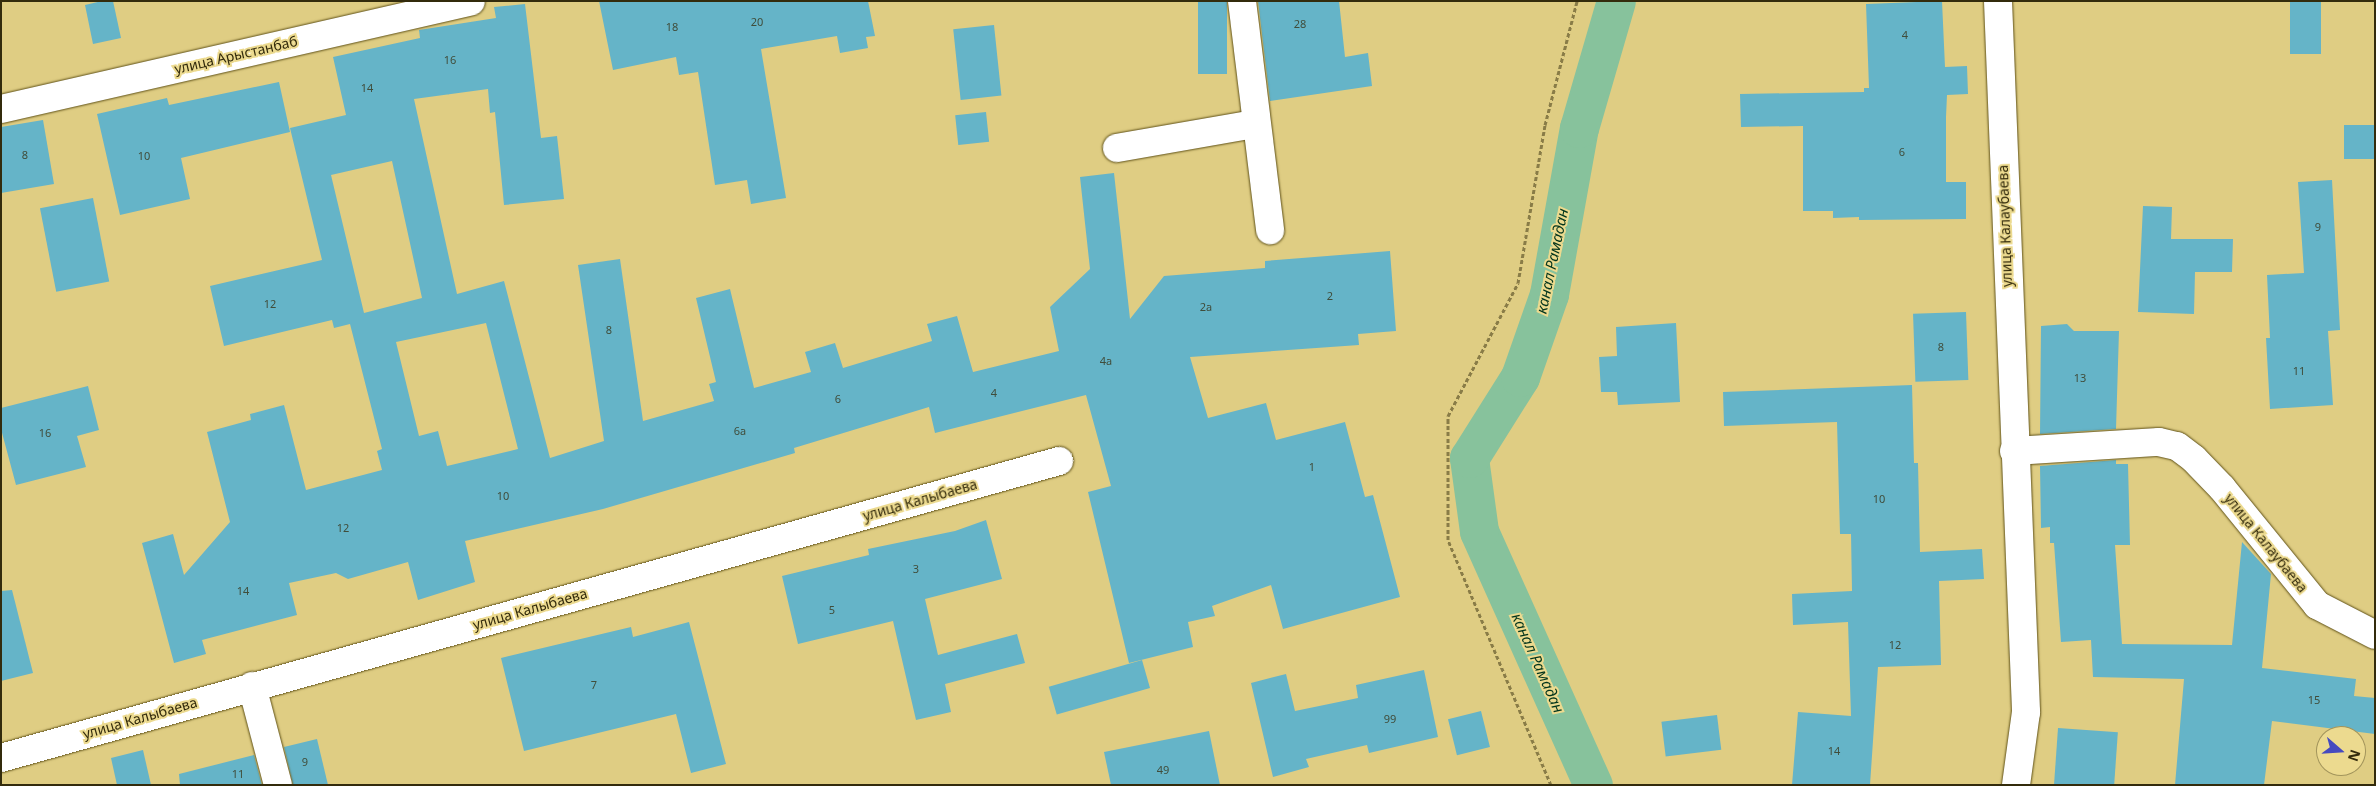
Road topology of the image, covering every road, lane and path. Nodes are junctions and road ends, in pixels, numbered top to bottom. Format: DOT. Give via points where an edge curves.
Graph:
graph roads {
  1 [pos="471,1"];
  2 [pos="1242,1"];
  3 [pos="1577,1"];
  4 [pos="1998,1"];
  5 [pos="1,109"];
  6 [pos="1255,124"];
  7 [pos="1116,148"];
  8 [pos="1270,230"];
  9 [pos="2014,451"];
  10 [pos="1059,461"];
  11 [pos="2375,635"];
  12 [pos="252,686"];
  13 [pos="1,758"];
  14 [pos="278,785"];
  15 [pos="1550,785"];
  16 [pos="2016,785"];
  1 -- 5 [label="street, улица Арыстанбаб"];
  2 -- 6 [label="street"];
  3 -- 15 [label="path" via="1545,124 1518,283 1448,416 1448,540"];
  4 -- 9 [label="street, улица Калаубаева"];
  6 -- 7 [label="street"];
  6 -- 8 [label="street"];
  9 -- 11 [label="street, улица Калаубаева" via="2159,442 2177,446 2222,488 2317,605"];
  9 -- 16 [label="street, улица Калаубаева" via="2026,712"];
  10 -- 12 [label="street, улица Калыбаева"];
  12 -- 13 [label="street, улица Калыбаева"];
  12 -- 14 [label="street"];
}
